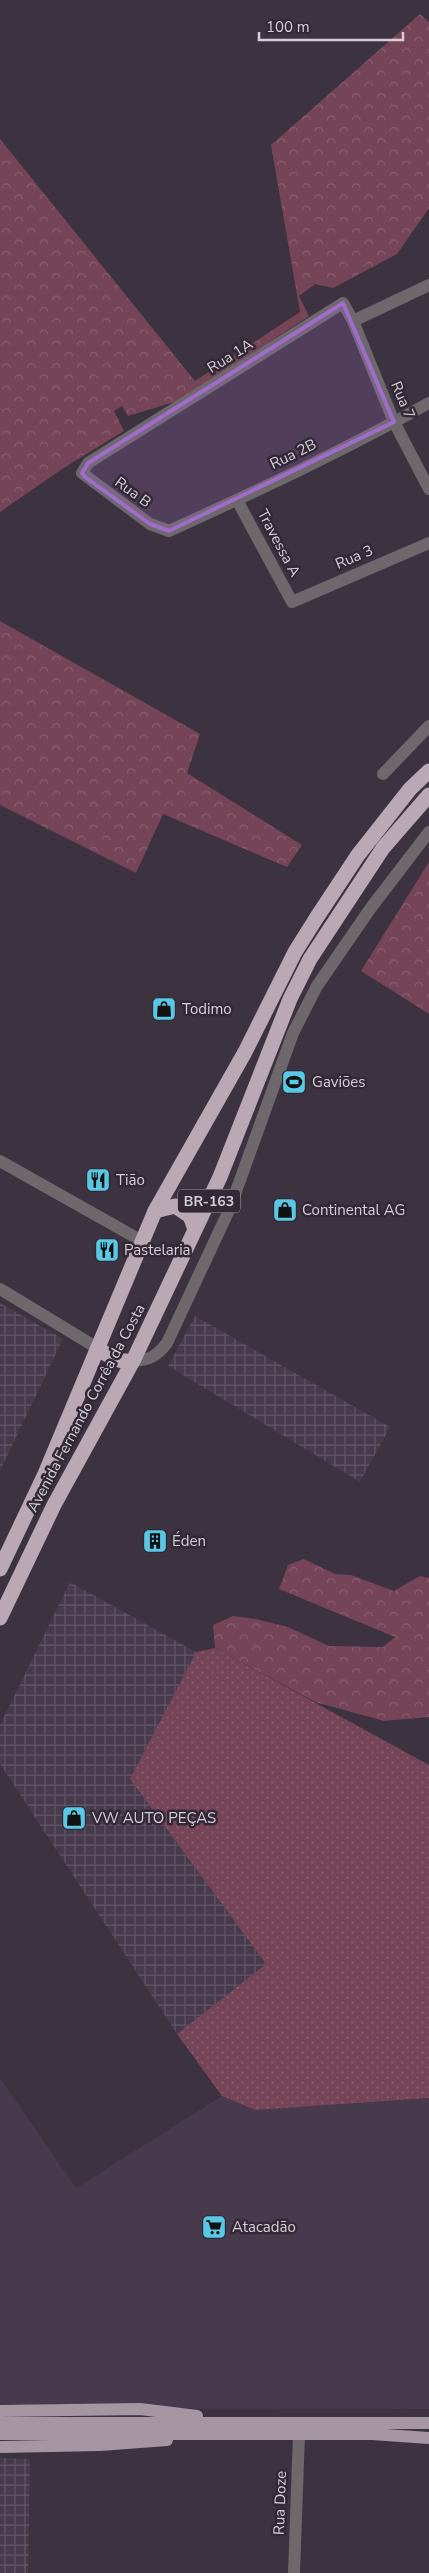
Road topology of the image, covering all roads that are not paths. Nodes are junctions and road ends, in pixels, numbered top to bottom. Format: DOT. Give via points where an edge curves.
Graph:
graph roads {
  1 [pos="429,285"];
  2 [pos="343,303"];
  3 [pos="353,321"];
  4 [pos="429,403"];
  5 [pos="394,422"];
  6 [pos="82,473"];
  7 [pos="429,489"];
  8 [pos="237,500"];
  9 [pos="170,531"];
  10 [pos="429,543"];
  11 [pos="292,602"];
  12 [pos="429,726"];
  13 [pos="429,771"];
  14 [pos="383,774"];
  15 [pos="429,795"];
  16 [pos="429,832"];
  17 [pos="243,1118"];
  18 [pos="261,1126"];
  19 [pos="0,1161"];
  20 [pos="156,1211"];
  21 [pos="195,1229"];
  22 [pos="142,1241"];
  23 [pos="0,1289"];
  24 [pos="99,1349"];
  25 [pos="133,1361"];
  26 [pos="0,1570"];
  27 [pos="0,1618"];
  28 [pos="0,2411"];
  29 [pos="429,2423"];
  30 [pos="0,2424"];
  31 [pos="242,2428"];
  32 [pos="0,2434"];
  33 [pos="298,2434"];
  34 [pos="429,2438"];
  35 [pos="0,2447"];
  36 [pos="294,2573"];
  1 -- 3 [label="street"];
  2 -- 3 [label="street, Rua 7"];
  2 -- 6 [label="street, Rua 1A" via="88,463"];
  3 -- 5 [label="street, Rua 7"];
  4 -- 5 [label="street, Rua 2B"];
  5 -- 7 [label="street, Rua 7"];
  5 -- 8 [label="street, Rua 2B"];
  6 -- 9 [label="street, Rua B" via="150,524"];
  8 -- 9 [label="street, Rua 2B"];
  8 -- 11 [label="street, Travessa A"];
  10 -- 11 [label="street, Rua 3"];
  12 -- 14 [label="street"];
  13 -- 20 [label="highway, Avenida Fernando Corrêa da Costa / BR-163" via="410,789 358,856 304,938"];
  15 -- 17 [label="highway, Avenida Fernando Corrêa da Costa / BR-163" via="383,848 310,960 290,999"];
  16 -- 18 [label="street" via="317,986 294,1033"];
  17 -- 18 [label="street"];
  17 -- 21 [label="highway, Avenida Fernando Corrêa da Costa / BR-163"];
  18 -- 25 [label="street" via="230,1208 167,1343 147,1361"];
  19 -- 22 [label="street"];
  20 -- 21 [label="highway" via="175,1206 190,1216"];
  20 -- 22 [label="highway, Avenida Fernando Corrêa da Costa / BR-163"];
  21 -- 25 [label="highway, Avenida Fernando Corrêa da Costa / BR-163"];
  22 -- 24 [label="highway, Avenida Fernando Corrêa da Costa / BR-163"];
  23 -- 24 [label="street"];
  24 -- 25 [label="highway" via="121,1362"];
  24 -- 26 [label="highway, Avenida Fernando Corrêa da Costa / BR-163"];
  25 -- 27 [label="highway, Avenida Fernando Corrêa da Costa / BR-163" via="50,1513"];
  28 -- 31 [label="main road" via="140,2409"];
  29 -- 31 [label="main road"];
  30 -- 31 [label="main road"];
  31 -- 32 [label="main road"];
  31 -- 33 [label="main road"];
  31 -- 35 [label="main road" via="100,2445"];
  33 -- 34 [label="main road"];
  33 -- 36 [label="street, Rua Doze"];
}
